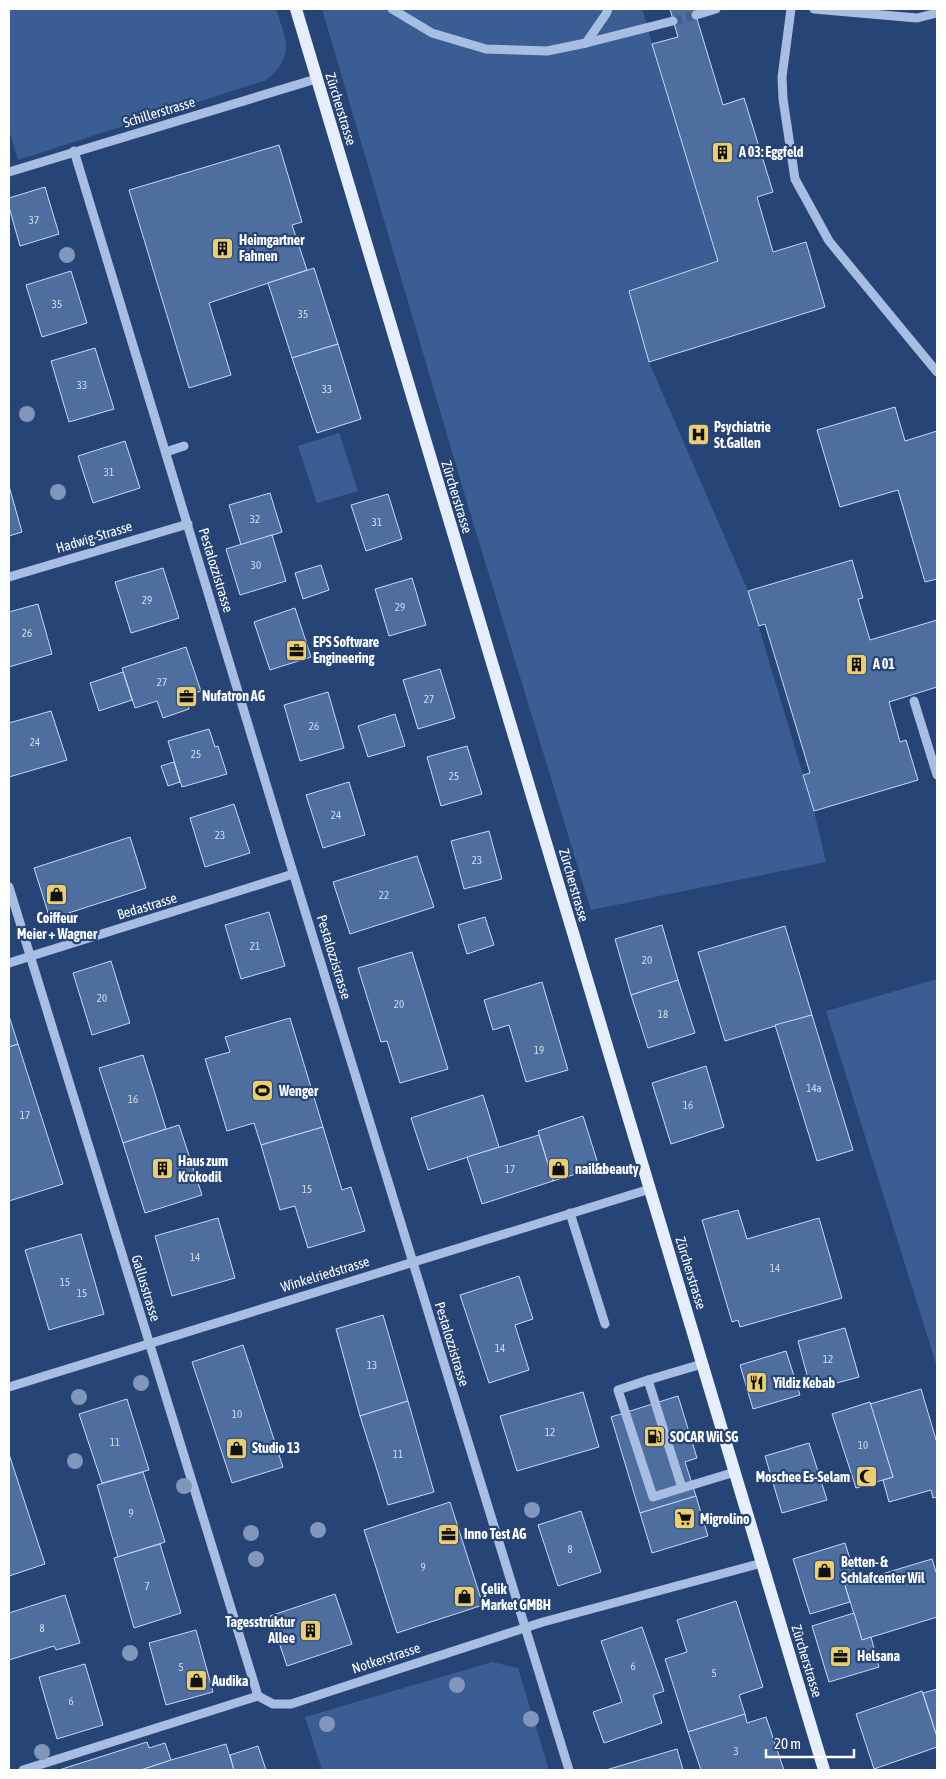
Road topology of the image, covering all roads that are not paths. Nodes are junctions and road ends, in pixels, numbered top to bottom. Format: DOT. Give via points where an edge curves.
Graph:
graph roads {
  1 [pos="296,9"];
  2 [pos="392,9"];
  3 [pos="608,9"];
  4 [pos="716,9"];
  5 [pos="790,9"];
  6 [pos="814,9"];
  7 [pos="846,10"];
  8 [pos="937,13"];
  9 [pos="696,15"];
  10 [pos="674,21"];
  11 [pos="586,43"];
  12 [pos="316,79"];
  13 [pos="74,152"];
  14 [pos="9,172"];
  15 [pos="937,372"];
  16 [pos="184,446"];
  17 [pos="166,452"];
  18 [pos="188,524"];
  19 [pos="9,577"];
  20 [pos="914,701"];
  21 [pos="937,775"];
  22 [pos="294,874"];
  23 [pos="9,887"];
  24 [pos="30,957"];
  25 [pos="9,963"];
  26 [pos="650,1189"];
  27 [pos="570,1214"];
  28 [pos="413,1262"];
  29 [pos="605,1324"];
  30 [pos="149,1343"];
  31 [pos="702,1364"];
  32 [pos="648,1380"];
  33 [pos="9,1387"];
  34 [pos="735,1472"];
  35 [pos="682,1488"];
  36 [pos="762,1563"];
  37 [pos="525,1628"];
  38 [pos="258,1696"];
  39 [pos="23,1770"];
  40 [pos="569,1770"];
  41 [pos="824,1770"];
  1 -- 12 [label="main road, Zürcherstrasse"];
  2 -- 11 [label="street" via="432,33 486,49 548,51"];
  3 -- 11 [label="street"];
  4 -- 9 [label="street"];
  5 -- 15 [label="street" via="782,76 795,178 830,241"];
  6 -- 7 [label="street"];
  7 -- 8 [label="street" via="917,18"];
  10 -- 11 [label="street"];
  12 -- 13 [label="street, Schillerstrasse"];
  12 -- 26 [label="main road, Zürcherstrasse"];
  13 -- 14 [label="street, Schillerstrasse"];
  13 -- 17 [label="street, Pestalozzistrasse"];
  16 -- 17 [label="street"];
  17 -- 18 [label="street, Pestalozzistrasse"];
  18 -- 19 [label="street, Hadwig-Strasse"];
  18 -- 22 [label="street, Pestalozzistrasse"];
  20 -- 21 [label="street"];
  22 -- 24 [label="street, Bedastrasse"];
  22 -- 28 [label="street, Pestalozzistrasse"];
  23 -- 24 [label="street, Gallusstrasse"];
  24 -- 25 [label="street, Bedastrasse"];
  24 -- 30 [label="street, Gallusstrasse"];
  26 -- 27 [label="street, Winkelriedstrasse"];
  26 -- 31 [label="main road, Zürcherstrasse"];
  27 -- 28 [label="street, Winkelriedstrasse"];
  27 -- 29 [label="street"];
  28 -- 30 [label="street, Winkelriedstrasse"];
  28 -- 37 [label="street, Pestalozzistrasse"];
  30 -- 33 [label="street, Winkelriedstrasse"];
  30 -- 38 [label="street, Gallusstrasse"];
  31 -- 32 [label="street"];
  31 -- 34 [label="main road, Zürcherstrasse"];
  32 -- 35 [label="street"];
  32 -- 35 [label="street" via="618,1390 653,1497"];
  34 -- 35 [label="street"];
  34 -- 36 [label="main road, Zürcherstrasse"];
  36 -- 37 [label="street, Notkerstrasse"];
  36 -- 41 [label="main road, Zürcherstrasse"];
  37 -- 38 [label="street, Notkerstrasse" via="291,1704 273,1704"];
  37 -- 40 [label="street, Pestalozzistrasse"];
  38 -- 39 [label="street"];
}
